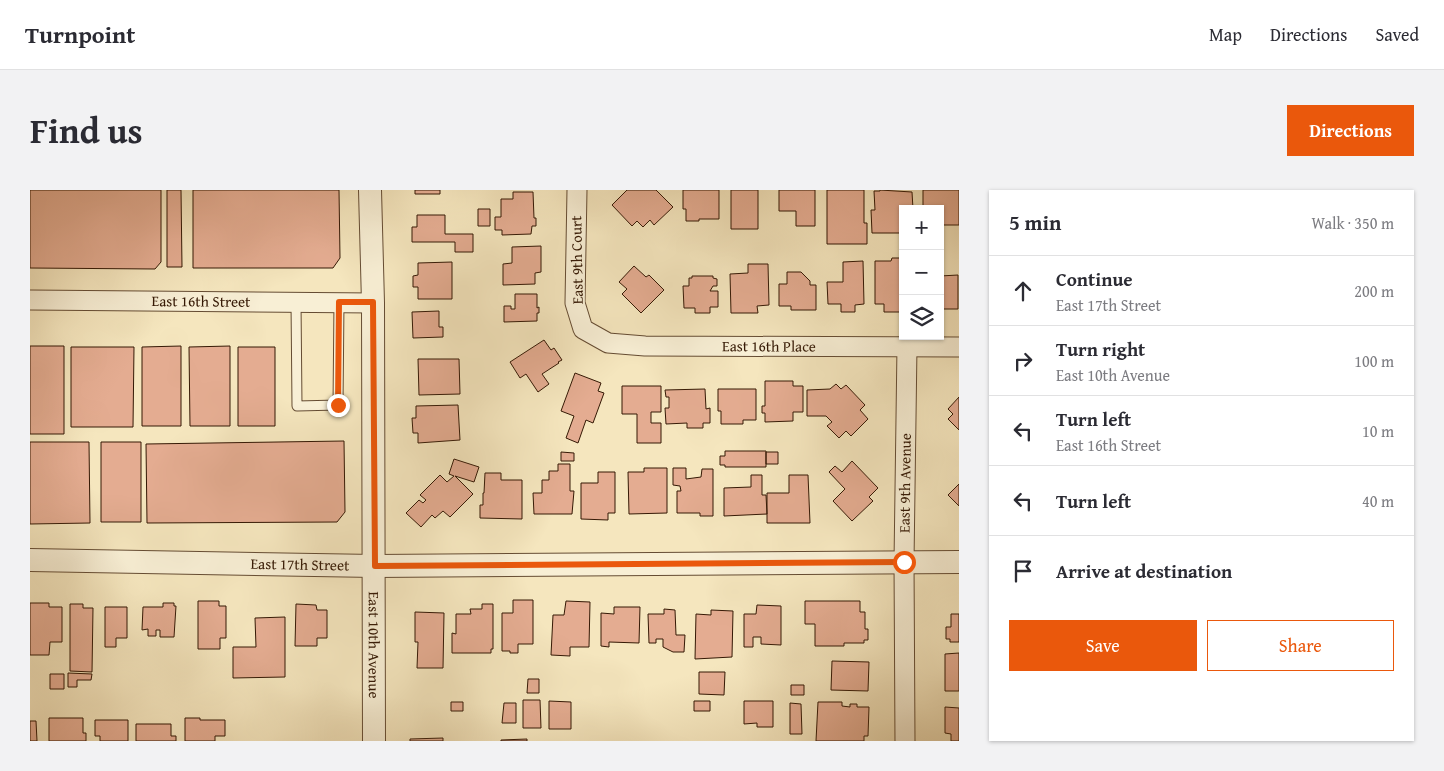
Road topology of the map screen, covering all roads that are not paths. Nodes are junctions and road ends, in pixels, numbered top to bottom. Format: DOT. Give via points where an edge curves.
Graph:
graph roads {
  1 [pos="370,190"];
  2 [pos="577,190"];
  3 [pos="30,300"];
  4 [pos="296,302"];
  5 [pos="339,302"];
  6 [pos="373,302"];
  7 [pos="583,329"];
  8 [pos="906,346"];
  9 [pos="959,346"];
  10 [pos="30,560"];
  11 [pos="904,562"];
  12 [pos="959,562"];
  13 [pos="375,566"];
  14 [pos="374,741"];
  15 [pos="905,741"];
  1 -- 6 [label="street, East 10th Avenue"];
  2 -- 7 [label="street, East 9th Court" via="575,303"];
  3 -- 4 [label="street, East 16th Street"];
  4 -- 5 [label="street, East 16th Street"];
  4 -- 5 [label="lane" via="298,406 338,405"];
  5 -- 6 [label="street, East 16th Street"];
  6 -- 13 [label="street, East 10th Avenue"];
  7 -- 8 [label="street, East 16th Place" via="608,344 645,346"];
  8 -- 9 [label="street, East 16th Place"];
  8 -- 11 [label="street, East 9th Avenue"];
  10 -- 13 [label="street, East 17th Street"];
  11 -- 12 [label="street, East 17th Street"];
  11 -- 13 [label="street, East 17th Street"];
  11 -- 15 [label="street, East 9th Avenue"];
  13 -- 14 [label="street, East 10th Avenue"];
}
